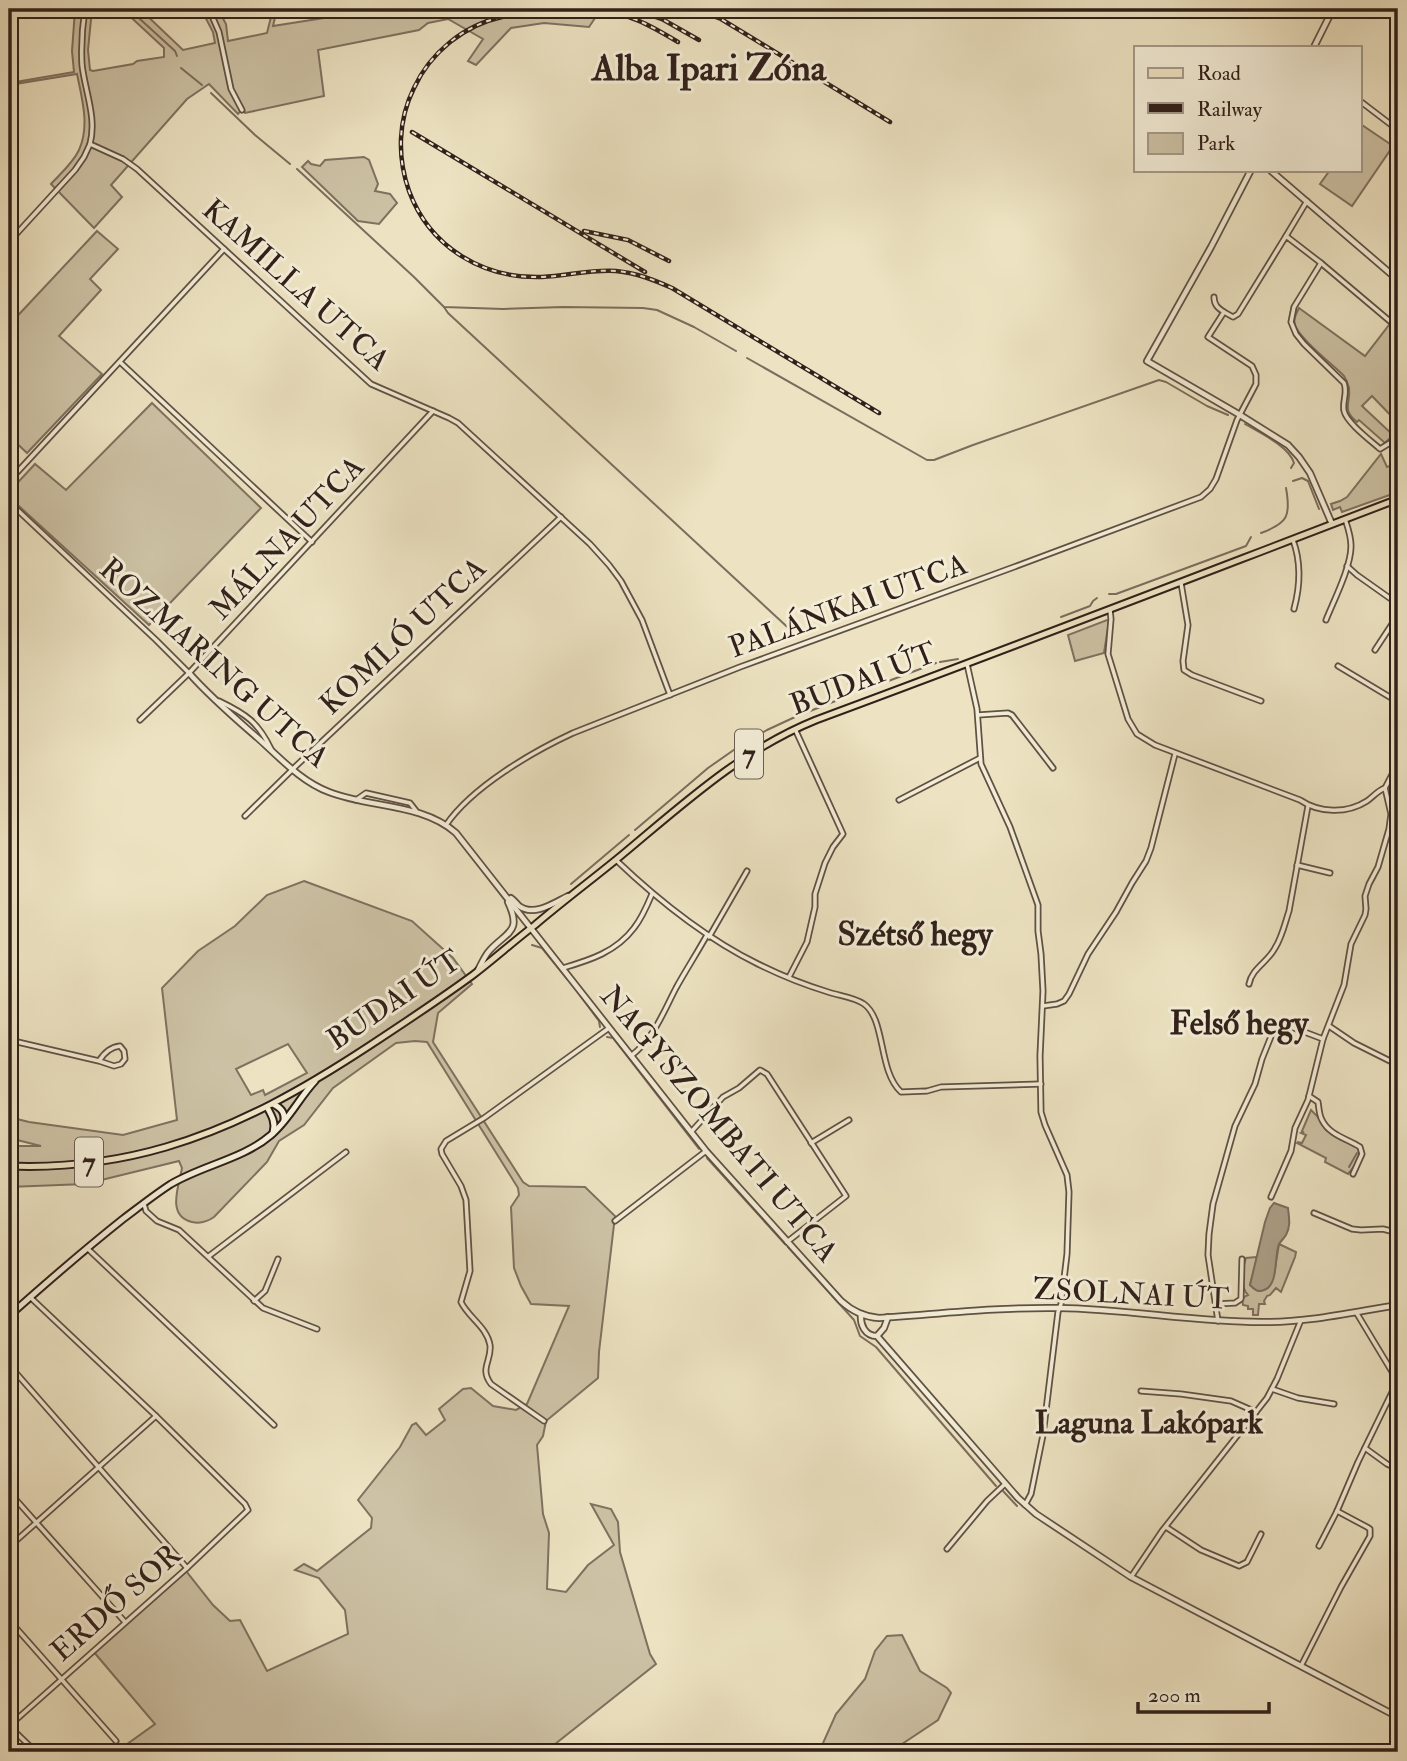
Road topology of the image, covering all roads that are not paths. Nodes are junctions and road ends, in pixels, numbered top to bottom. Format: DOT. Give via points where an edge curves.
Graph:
graph roads {
  1 [pos="85,9"];
  2 [pos="209,9"];
  3 [pos="1333,9"];
  4 [pos="1393,9"];
  5 [pos="1398,12"];
  6 [pos="1314,46"];
  7 [pos="1362,103"];
  8 [pos="242,110"];
  9 [pos="1398,130"];
  10 [pos="90,144"];
  11 [pos="1250,172"];
  12 [pos="1272,172"];
  13 [pos="1307,201"];
  14 [pos="1286,236"];
  15 [pos="9,243"];
  16 [pos="224,249"];
  17 [pos="1321,263"];
  18 [pos="1398,280"];
  19 [pos="1214,297"];
  20 [pos="1224,312"];
  21 [pos="1398,328"];
  22 [pos="120,362"];
  23 [pos="433,411"];
  24 [pos="1240,415"];
  25 [pos="1398,439"];
  26 [pos="9,481"];
  27 [pos="1398,499"];
  28 [pos="9,502"];
  29 [pos="561,517"];
  30 [pos="1345,519"];
  31 [pos="1332,524"];
  32 [pos="1292,538"];
  33 [pos="312,542"];
  34 [pos="1347,566"];
  35 [pos="1181,583"];
  36 [pos="1398,604"];
  37 [pos="1294,609"];
  38 [pos="1110,610"];
  39 [pos="1398,615"];
  40 [pos="1326,620"];
  41 [pos="1375,650"];
  42 [pos="967,664"];
  43 [pos="1338,666"];
  44 [pos="189,673"];
  45 [pos="670,695"];
  46 [pos="1261,701"];
  47 [pos="1398,702"];
  48 [pos="978,716"];
  49 [pos="140,720"];
  50 [pos="795,729"];
  51 [pos="1175,754"];
  52 [pos="979,758"];
  53 [pos="1398,762"];
  54 [pos="1053,768"];
  55 [pos="293,769"];
  56 [pos="1385,788"];
  57 [pos="356,800"];
  58 [pos="899,800"];
  59 [pos="1308,806"];
  60 [pos="418,814"];
  61 [pos="245,816"];
  62 [pos="446,825"];
  63 [pos="616,860"];
  64 [pos="1297,865"];
  65 [pos="747,871"];
  66 [pos="1330,873"];
  67 [pos="503,892"];
  68 [pos="575,893"];
  69 [pos="652,894"];
  70 [pos="531,928"];
  71 [pos="708,936"];
  72 [pos="563,968"];
  73 [pos="477,972"];
  74 [pos="789,977"];
  75 [pos="1250,984"];
  76 [pos="1043,1006"];
  77 [pos="1329,1026"];
  78 [pos="609,1027"];
  79 [pos="1323,1039"];
  80 [pos="9,1040"];
  81 [pos="631,1056"];
  82 [pos="99,1061"];
  83 [pos="1398,1065"];
  84 [pos="320,1077"];
  85 [pos="1041,1084"];
  86 [pos="1309,1096"];
  87 [pos="270,1105"];
  88 [pos="849,1120"];
  89 [pos="284,1121"];
  90 [pos="691,1132"];
  91 [pos="273,1133"];
  92 [pos="811,1143"];
  93 [pos="706,1151"];
  94 [pos="346,1152"];
  95 [pos="9,1166"];
  96 [pos="1353,1174"];
  97 [pos="1271,1197"];
  98 [pos="144,1204"];
  99 [pos="1314,1213"];
  100 [pos="615,1221"];
  101 [pos="1398,1233"];
  102 [pos="787,1241"];
  103 [pos="87,1248"];
  104 [pos="209,1256"];
  105 [pos="278,1259"];
  106 [pos="1242,1259"];
  107 [pos="30,1297"];
  108 [pos="254,1301"];
  109 [pos="1216,1304"];
  110 [pos="1398,1305"];
  111 [pos="1060,1308"];
  112 [pos="1356,1312"];
  113 [pos="862,1314"];
  114 [pos="9,1316"];
  115 [pos="888,1317"];
  116 [pos="1301,1320"];
  117 [pos="1218,1321"];
  118 [pos="317,1329"];
  119 [pos="877,1336"];
  120 [pos="9,1366"];
  121 [pos="1398,1382"];
  122 [pos="1272,1389"];
  123 [pos="1141,1391"];
  124 [pos="1334,1404"];
  125 [pos="1256,1412"];
  126 [pos="156,1416"];
  127 [pos="544,1421"];
  128 [pos="274,1425"];
  129 [pos="1365,1447"];
  130 [pos="99,1468"];
  131 [pos="1398,1469"];
  132 [pos="1004,1484"];
  133 [pos="9,1492"];
  134 [pos="1024,1505"];
  135 [pos="1337,1511"];
  136 [pos="36,1522"];
  137 [pos="1166,1527"];
  138 [pos="1261,1534"];
  139 [pos="9,1546"];
  140 [pos="1319,1546"];
  141 [pos="947,1549"];
  142 [pos="187,1569"];
  143 [pos="1131,1577"];
  144 [pos="9,1620"];
  145 [pos="125,1622"];
  146 [pos="1301,1666"];
  147 [pos="61,1679"];
  148 [pos="1398,1717"];
  149 [pos="9,1726"];
  150 [pos="116,1741"];
  151 [pos="37,1752"];
  1 -- 10 [label="street" via="82,39"];
  2 -- 8 [label="street" via="219,32 231,89"];
  3 -- 6 [label="street"];
  4 -- 5 [label="street"];
  7 -- 9 [label="street"];
  10 -- 15 [label="street" via="75,170"];
  10 -- 16 [label="street, KAMILLA UTCA" via="128,162"];
  11 -- 24 [label="street" via="1147,361"];
  12 -- 13 [label="street"];
  13 -- 14 [label="street"];
  13 -- 18 [label="street"];
  14 -- 17 [label="street"];
  14 -- 20 [label="street" via="1238,314 1233,317"];
  16 -- 22 [label="street"];
  16 -- 23 [label="street, KAMILLA UTCA" via="371,384"];
  17 -- 21 [label="street"];
  17 -- 25 [label="street" via="1294,307 1293,328 1344,383 1348,418 1380,449"];
  19 -- 20 [label="street"];
  20 -- 24 [label="street, PALÁNKAI UTCA" via="1208,337 1248,362 1256,375 1255,387"];
  22 -- 26 [label="street"];
  22 -- 33 [label="street"];
  23 -- 29 [label="street, KAMILLA UTCA" via="466,430"];
  23 -- 33 [label="street, MÁLNA UTCA"];
  24 -- 31 [label="street" via="1283,441 1299,457"];
  24 -- 45 [label="street, PALÁNKAI UTCA" via="1216,478 1201,496"];
  27 -- 30 [label="main road, BUDAI ÚT / 7"];
  28 -- 44 [label="street, ROZMARING UTCA"];
  29 -- 45 [label="street, KAMILLA UTCA" via="621,581 642,620"];
  29 -- 55 [label="street, KOMLÓ UTCA"];
  30 -- 31 [label="main road, BUDAI ÚT / 7"];
  30 -- 34 [label="street" via="1351,543"];
  31 -- 32 [label="main road, BUDAI ÚT / 7"];
  32 -- 35 [label="main road, BUDAI ÚT / 7"];
  32 -- 37 [label="street" via="1299,584"];
  33 -- 44 [label="street, MÁLNA UTCA"];
  34 -- 36 [label="street"];
  34 -- 40 [label="street"];
  35 -- 38 [label="main road, BUDAI ÚT / 7"];
  35 -- 46 [label="street" via="1188,625 1184,670"];
  38 -- 42 [label="main road, BUDAI ÚT / 7"];
  38 -- 51 [label="street" via="1109,657 1130,724 1155,746"];
  39 -- 41 [label="street"];
  42 -- 48 [label="street"];
  42 -- 50 [label="main road, BUDAI ÚT / 7"];
  43 -- 47 [label="street"];
  44 -- 49 [label="street, MÁLNA UTCA"];
  44 -- 55 [label="street, ROZMARING UTCA"];
  45 -- 62 [label="street, PALÁNKAI UTCA" via="547,746 472,796"];
  48 -- 52 [label="street"];
  48 -- 54 [label="street" via="1012,715"];
  50 -- 63 [label="main road, BUDAI ÚT / 7" via="727,769"];
  50 -- 74 [label="street" via="843,834 825,863 807,942"];
  51 -- 59 [label="street"];
  51 -- 76 [label="street" via="1146,861 1088,954 1069,995 1057,1004"];
  52 -- 58 [label="street"];
  52 -- 76 [label="street" via="1037,900"];
  53 -- 56 [label="street"];
  55 -- 57 [label="street, ROZMARING UTCA" via="321,789"];
  55 -- 61 [label="street, KOMLÓ UTCA"];
  56 -- 59 [label="street" via="1348,808 1330,811"];
  56 -- 77 [label="street" via="1390,830 1365,896 1365,915 1354,937"];
  57 -- 60 [label="street, ROZMARING UTCA"];
  57 -- 60 [label="street" via="366,793 410,803"];
  59 -- 64 [label="street"];
  60 -- 62 [label="street, ROZMARING UTCA"];
  62 -- 67 [label="street, ROZMARING UTCA" via="460,836"];
  63 -- 68 [label="main road, BUDAI ÚT / 7"];
  63 -- 69 [label="street"];
  64 -- 66 [label="street"];
  64 -- 75 [label="street" via="1280,937"];
  65 -- 71 [label="street"];
  67 -- 68 [label="street" via="532,910"];
  67 -- 70 [label="street, ROZMARING UTCA"];
  67 -- 73 [label="street" via="513,926 488,951"];
  68 -- 70 [label="main road, BUDAI ÚT / 7"];
  69 -- 71 [label="street"];
  69 -- 72 [label="street" via="634,928 616,946"];
  70 -- 72 [label="street, NAGYSZOMBATI UTCA"];
  70 -- 73 [label="main road, BUDAI ÚT / 7"];
  71 -- 74 [label="street"];
  71 -- 81 [label="street" via="656,1028"];
  72 -- 78 [label="street, NAGYSZOMBATI UTCA"];
  73 -- 84 [label="main road, BUDAI ÚT / 7"];
  74 -- 85 [label="street" via="867,1007 887,1067 901,1092"];
  76 -- 85 [label="street"];
  77 -- 79 [label="street"];
  77 -- 83 [label="street"];
  78 -- 81 [label="street, NAGYSZOMBATI UTCA"];
  78 -- 127 [label="street" via="446,1141 441,1149 464,1193 470,1271 461,1302 488,1338 486,1376"];
  79 -- 86 [label="street"];
  79 -- 109 [label="street" via="1281,1025 1267,1044 1235,1126 1213,1204 1208,1244"];
  80 -- 82 [label="street"];
  81 -- 90 [label="street, NAGYSZOMBATI UTCA"];
  82 -- 82 [label="street" via="121,1064 125,1059 122,1048 112,1047"];
  84 -- 87 [label="main road, BUDAI ÚT / 7"];
  84 -- 89 [label="main road"];
  85 -- 111 [label="street" via="1042,1118 1069,1186"];
  86 -- 96 [label="street" via="1318,1102 1325,1124 1360,1147 1362,1154"];
  86 -- 97 [label="street"];
  87 -- 89 [label="main road" via="280,1108"];
  87 -- 91 [label="main road"];
  87 -- 95 [label="main road, 7" via="167,1147 68,1165"];
  88 -- 92 [label="street"];
  89 -- 91 [label="main road"];
  90 -- 92 [label="street" via="723,1097 760,1070"];
  90 -- 93 [label="street, NAGYSZOMBATI UTCA"];
  91 -- 98 [label="main road" via="247,1151 181,1178"];
  92 -- 102 [label="street" via="846,1196"];
  93 -- 100 [label="street"];
  93 -- 102 [label="street, NAGYSZOMBATI UTCA"];
  94 -- 104 [label="street"];
  98 -- 103 [label="main road"];
  98 -- 104 [label="street" via="157,1221 180,1230"];
  99 -- 101 [label="street" via="1356,1230"];
  102 -- 113 [label="street, NAGYSZOMBATI UTCA" via="841,1301"];
  103 -- 107 [label="main road"];
  103 -- 128 [label="street"];
  104 -- 108 [label="street"];
  105 -- 108 [label="street" via="265,1291"];
  106 -- 109 [label="street" via="1241,1299"];
  107 -- 114 [label="main road"];
  107 -- 126 [label="street"];
  108 -- 118 [label="street"];
  109 -- 117 [label="street"];
  110 -- 112 [label="street, ZSOLNAI ÚT"];
  111 -- 115 [label="street, ZSOLNAI ÚT"];
  111 -- 117 [label="street, ZSOLNAI ÚT"];
  111 -- 134 [label="street" via="1036,1474"];
  112 -- 116 [label="street, ZSOLNAI ÚT"];
  112 -- 121 [label="street"];
  113 -- 115 [label="street, ZSOLNAI ÚT"];
  113 -- 119 [label="street, NAGYSZOMBATI UTCA" via="863,1328"];
  115 -- 119 [label="street"];
  116 -- 117 [label="street, ZSOLNAI ÚT"];
  116 -- 122 [label="street"];
  119 -- 132 [label="street, NAGYSZOMBATI UTCA"];
  120 -- 130 [label="street"];
  121 -- 129 [label="street"];
  122 -- 124 [label="street"];
  122 -- 125 [label="street"];
  123 -- 125 [label="street" via="1231,1401"];
  125 -- 137 [label="street"];
  126 -- 130 [label="street"];
  126 -- 142 [label="street, ERDŐ SOR" via="248,1510"];
  129 -- 131 [label="street"];
  129 -- 135 [label="street"];
  130 -- 136 [label="street"];
  130 -- 142 [label="street"];
  132 -- 134 [label="street, NAGYSZOMBATI UTCA"];
  132 -- 141 [label="street"];
  133 -- 136 [label="street"];
  134 -- 143 [label="street, NAGYSZOMBATI UTCA"];
  135 -- 140 [label="street"];
  135 -- 146 [label="street" via="1370,1529 1370,1536"];
  136 -- 139 [label="street"];
  136 -- 145 [label="street"];
  137 -- 138 [label="street" via="1201,1550 1239,1566 1247,1562"];
  137 -- 143 [label="street"];
  142 -- 145 [label="street, ERDŐ SOR"];
  143 -- 146 [label="street, NAGYSZOMBATI UTCA"];
  144 -- 147 [label="street"];
  145 -- 147 [label="street, ERDŐ SOR"];
  146 -- 148 [label="street, NAGYSZOMBATI UTCA"];
  147 -- 149 [label="street, ERDŐ SOR"];
  147 -- 150 [label="street"];
  149 -- 151 [label="street"];
}
